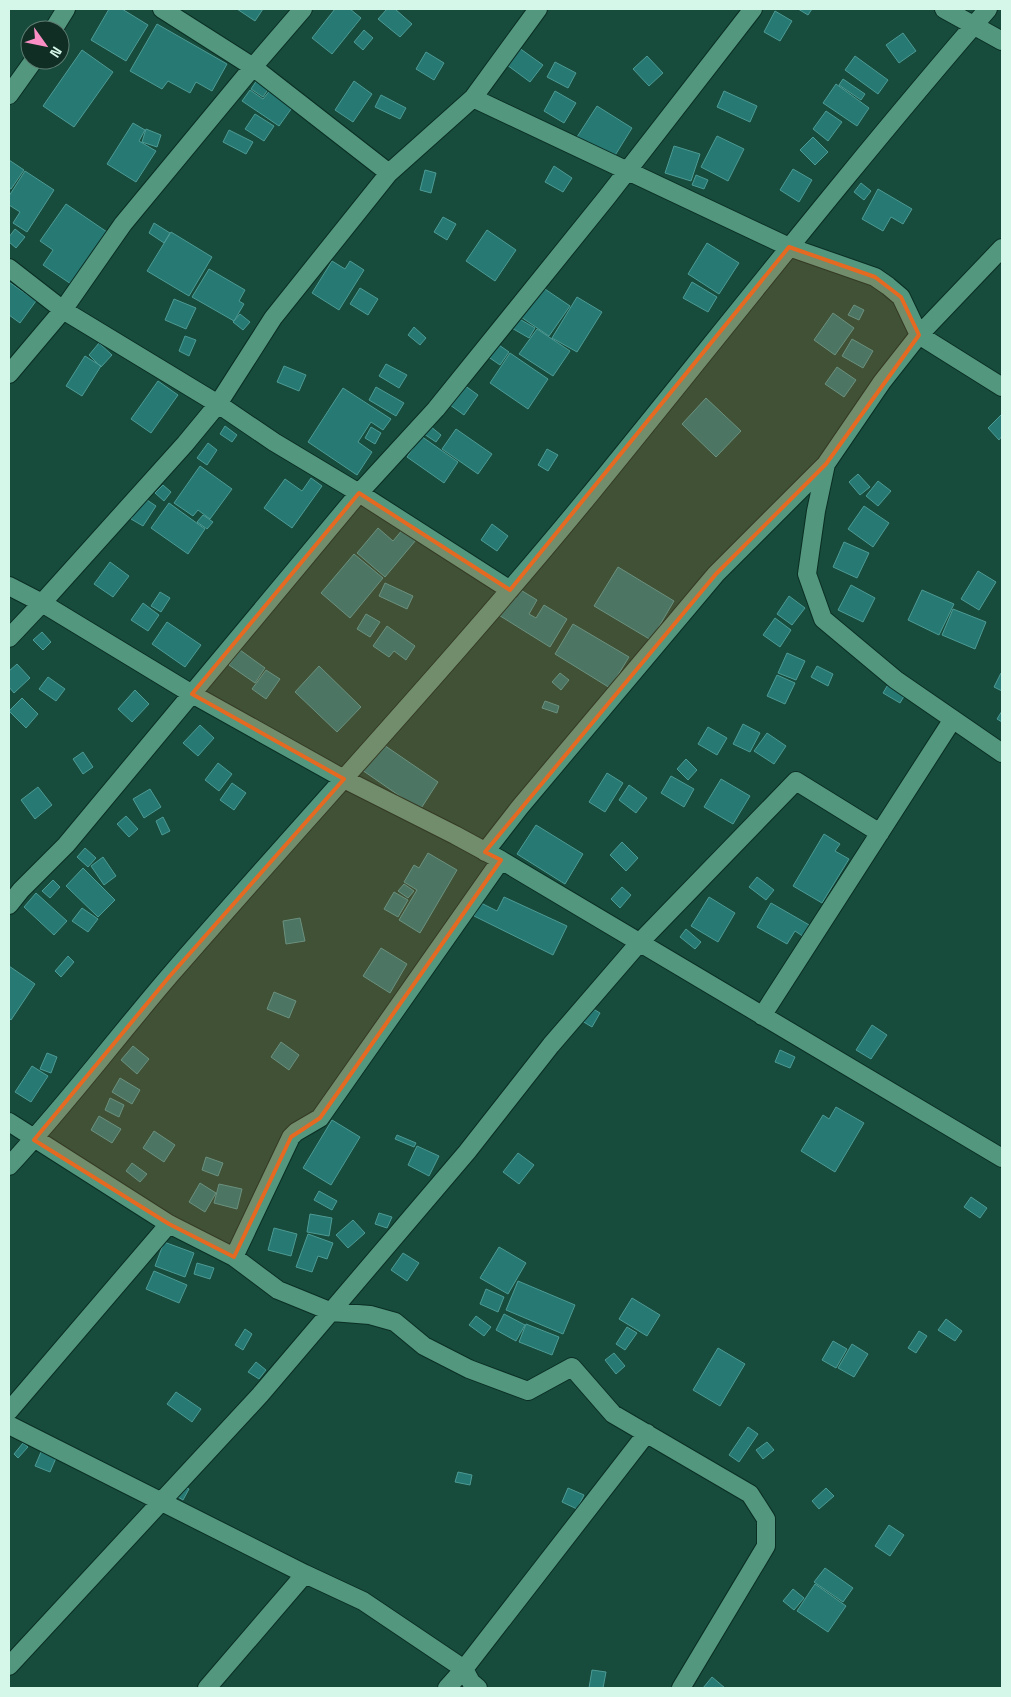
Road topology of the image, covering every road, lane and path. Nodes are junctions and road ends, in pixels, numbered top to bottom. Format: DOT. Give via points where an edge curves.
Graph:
graph roads {
  1 [pos="66,9"];
  2 [pos="162,9"];
  3 [pos="303,9"];
  4 [pos="538,9"];
  5 [pos="753,9"];
  6 [pos="944,9"];
  7 [pos="988,9"];
  8 [pos="59,20"];
  9 [pos="974,25"];
  10 [pos="1002,41"];
  11 [pos="253,67"];
  12 [pos="27,70"];
  13 [pos="9,95"];
  14 [pos="473,98"];
  15 [pos="628,170"];
  16 [pos="389,173"];
  17 [pos="789,247"];
  18 [pos="1002,248"];
  19 [pos="9,268"];
  20 [pos="63,310"];
  21 [pos="919,335"];
  22 [pos="9,374"];
  23 [pos="1002,387"];
  24 [pos="218,404"];
  25 [pos="826,464"];
  26 [pos="359,493"];
  27 [pos="9,586"];
  28 [pos="510,590"];
  29 [pos="42,603"];
  30 [pos="9,638"];
  31 [pos="192,694"];
  32 [pos="953,719"];
  33 [pos="1002,753"];
  34 [pos="344,779"];
  35 [pos="880,832"];
  36 [pos="493,856"];
  37 [pos="9,905"];
  38 [pos="639,943"];
  39 [pos="762,1016"];
  40 [pos="9,1122"];
  41 [pos="34,1140"];
  42 [pos="1002,1158"];
  43 [pos="9,1166"];
  44 [pos="169,1224"];
  45 [pos="234,1257"];
  46 [pos="332,1312"];
  47 [pos="9,1410"];
  48 [pos="9,1425"];
  49 [pos="647,1432"];
  50 [pos="161,1500"];
  51 [pos="305,1574"];
  52 [pos="9,1666"];
  53 [pos="464,1669"];
  54 [pos="207,1688"];
  55 [pos="447,1688"];
  56 [pos="478,1688"];
  57 [pos="681,1688"];
  1 -- 8 [label="street"];
  2 -- 11 [label="street"];
  3 -- 11 [label="street"];
  4 -- 14 [label="street"];
  5 -- 15 [label="street"];
  6 -- 9 [label="street"];
  7 -- 9 [label="street"];
  9 -- 10 [label="street"];
  9 -- 17 [label="street"];
  11 -- 16 [label="street"];
  11 -- 20 [label="street" via="124,224"];
  12 -- 13 [label="street"];
  14 -- 15 [label="street"];
  14 -- 16 [label="street"];
  15 -- 17 [label="street"];
  15 -- 26 [label="street" via="436,409"];
  16 -- 24 [label="street" via="273,318"];
  17 -- 21 [label="street" via="875,277 901,298"];
  17 -- 28 [label="street"];
  18 -- 21 [label="street"];
  19 -- 20 [label="street"];
  20 -- 22 [label="street"];
  20 -- 24 [label="street"];
  21 -- 23 [label="street"];
  21 -- 25 [label="street" via="882,382"];
  24 -- 26 [label="street"];
  24 -- 29 [label="street"];
  25 -- 32 [label="street" via="807,574 823,619 896,680"];
  25 -- 36 [label="street" via="716,574 520,807"];
  26 -- 28 [label="street"];
  26 -- 31 [label="street"];
  27 -- 29 [label="street"];
  28 -- 34 [label="street"];
  29 -- 30 [label="street"];
  29 -- 31 [label="street"];
  31 -- 34 [label="street"];
  31 -- 37 [label="street" via="66,845"];
  32 -- 33 [label="street"];
  32 -- 35 [label="street"];
  34 -- 36 [label="street"];
  34 -- 41 [label="street" via="169,977"];
  35 -- 38 [label="street" via="796,781"];
  35 -- 39 [label="street"];
  36 -- 38 [label="street"];
  36 -- 45 [label="street" via="320,1118 291,1137"];
  38 -- 39 [label="street"];
  38 -- 46 [label="street" via="551,1044 467,1152"];
  39 -- 42 [label="street"];
  40 -- 41 [label="street"];
  41 -- 43 [label="street"];
  41 -- 44 [label="street"];
  44 -- 45 [label="street"];
  44 -- 47 [label="street"];
  45 -- 46 [label="street" via="278,1290"];
  46 -- 49 [label="street" via="370,1315 395,1322 424,1346 469,1369 528,1391 572,1367 613,1414"];
  46 -- 50 [label="street" via="260,1395"];
  48 -- 50 [label="street"];
  49 -- 53 [label="street"];
  49 -- 57 [label="street" via="750,1494 766,1519 766,1546"];
  50 -- 51 [label="street"];
  50 -- 52 [label="street"];
  51 -- 53 [label="street" via="364,1601"];
  51 -- 54 [label="street"];
  53 -- 55 [label="street"];
  53 -- 56 [label="street"];
}
